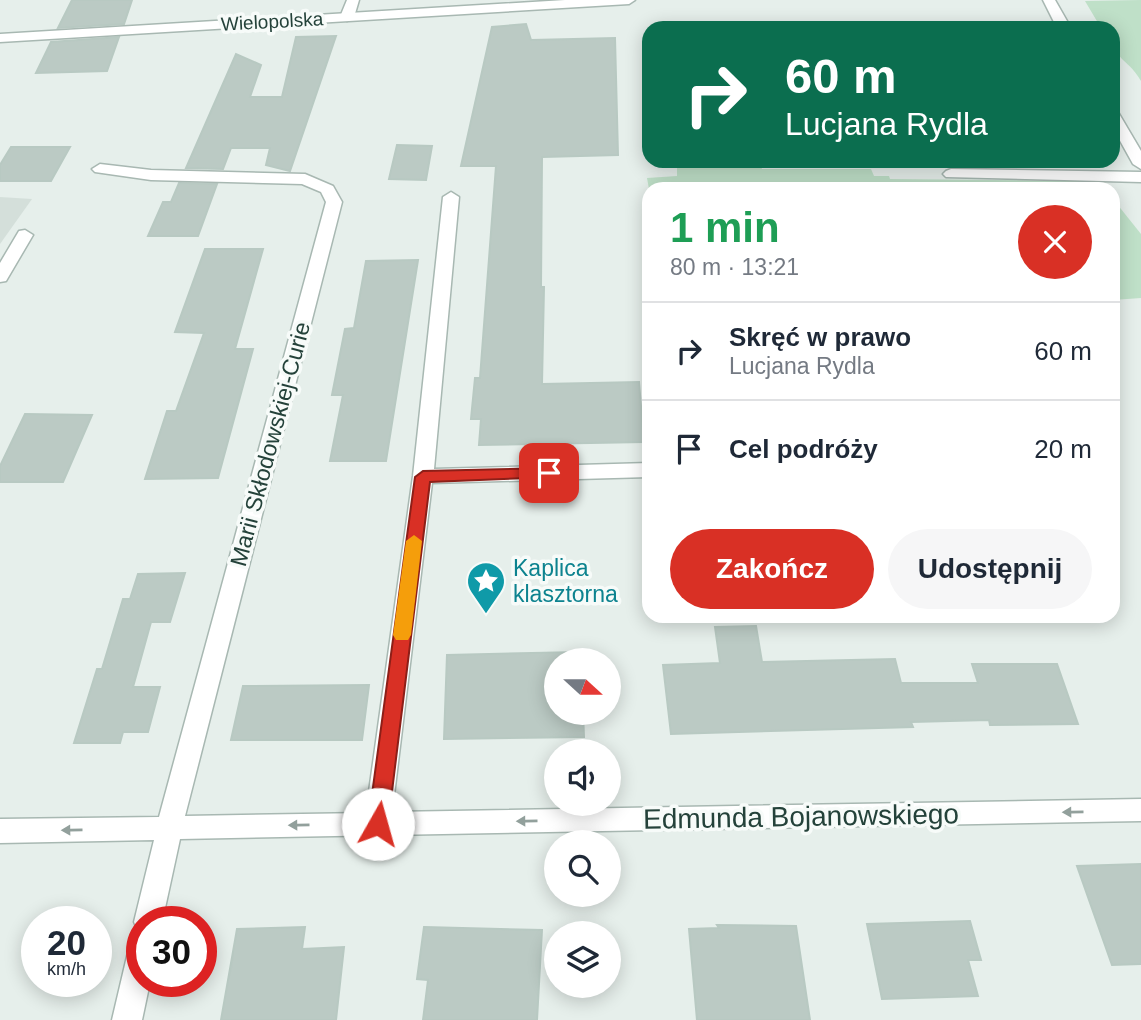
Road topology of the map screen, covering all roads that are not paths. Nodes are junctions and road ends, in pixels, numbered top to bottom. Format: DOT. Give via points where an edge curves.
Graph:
graph roads {
  1 [pos="353,0"];
  2 [pos="629,0"];
  3 [pos="1049,0"];
  4 [pos="347,17"];
  5 [pos="1060,21"];
  6 [pos="0,38"];
  7 [pos="1120,126"];
  8 [pos="1141,164"];
  9 [pos="100,169"];
  10 [pos="951,174"];
  11 [pos="1141,177"];
  12 [pos="451,197"];
  13 [pos="25,235"];
  14 [pos="0,276"];
  15 [pos="642,470"];
  16 [pos="423,477"];
  17 [pos="1141,810"];
  18 [pos="378,824"];
  19 [pos="170,827"];
  20 [pos="0,831"];
  21 [pos="153,906"];
  22 [pos="132,997"];
  23 [pos="127,1020"];
  1 -- 4 [label="street"];
  2 -- 4 [label="street, Wielopolska"];
  3 -- 5 [label="street"];
  4 -- 6 [label="street, Wielopolska"];
  7 -- 8 [label="street"];
  9 -- 19 [label="street, Marii Skłodowskiej-Curie" via="305,180 327,189 334,202"];
  10 -- 11 [label="street"];
  12 -- 16 [label="street"];
  13 -- 14 [label="street"];
  15 -- 16 [label="street"];
  16 -- 18 [label="street"];
  17 -- 18 [label="street, Edmunda Bojanowskiego, one-way"];
  18 -- 19 [label="street, Edmunda Bojanowskiego, one-way"];
  19 -- 20 [label="street, Edmunda Bojanowskiego, one-way"];
  19 -- 21 [label="street, Marii Skłodowskiej-Curie"];
  22 -- 23 [label="street"];
}
